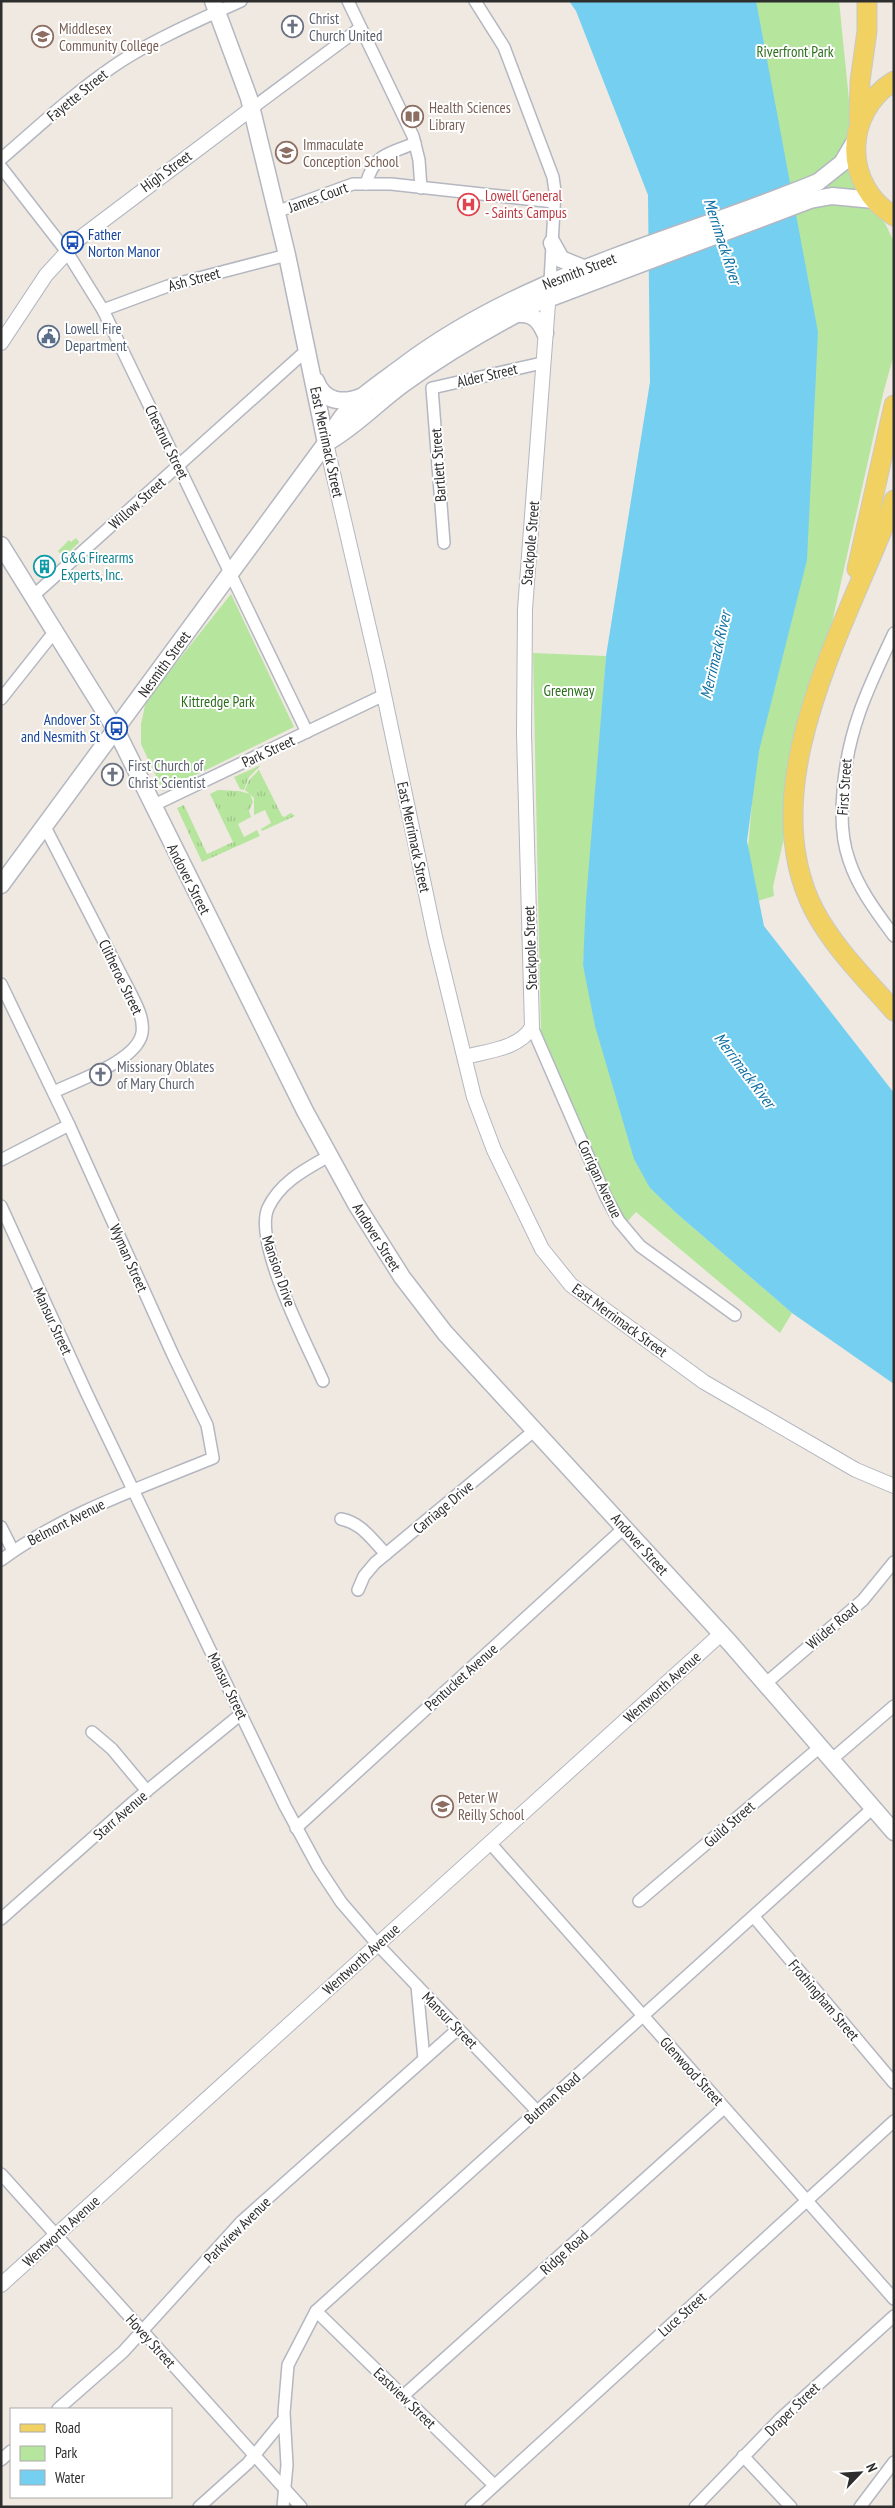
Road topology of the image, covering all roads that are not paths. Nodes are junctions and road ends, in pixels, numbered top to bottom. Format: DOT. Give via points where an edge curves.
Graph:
graph roads {
  1 [pos="241,1"];
  2 [pos="348,1"];
  3 [pos="474,1"];
  4 [pos="867,1"];
  5 [pos="215,6"];
  6 [pos="360,28"];
  7 [pos="894,81"];
  8 [pos="251,109"];
  9 [pos="857,132"];
  10 [pos="415,143"];
  11 [pos="1,159"];
  12 [pos="1,167"];
  13 [pos="366,184"];
  14 [pos="421,188"];
  15 [pos="809,193"];
  16 [pos="874,200"];
  17 [pos="554,202"];
  18 [pos="276,212"];
  19 [pos="892,218"];
  20 [pos="552,243"];
  21 [pos="67,252"];
  22 [pos="287,255"];
  23 [pos="616,264"];
  24 [pos="583,268"];
  25 [pos="550,282"];
  26 [pos="548,298"];
  27 [pos="103,310"];
  28 [pos="514,314"];
  29 [pos="546,333"];
  30 [pos="1,343"];
  31 [pos="308,349"];
  32 [pos="542,363"];
  33 [pos="312,371"];
  34 [pos="432,388"];
  35 [pos="366,394"];
  36 [pos="894,405"];
  37 [pos="326,443"];
  38 [pos="179,465"];
  39 [pos="894,469"];
  40 [pos="894,500"];
  41 [pos="894,532"];
  42 [pos="444,543"];
  43 [pos="2,546"];
  44 [pos="230,572"];
  45 [pos="34,596"];
  46 [pos="846,616"];
  47 [pos="55,631"];
  48 [pos="894,633"];
  49 [pos="384,695"];
  50 [pos="1,699"];
  51 [pos="116,730"];
  52 [pos="306,732"];
  53 [pos="152,806"];
  54 [pos="44,825"];
  55 [pos="1,885"];
  56 [pos="894,936"];
  57 [pos="1,984"];
  58 [pos="894,1011"];
  59 [pos="532,1028"];
  60 [pos="465,1057"];
  61 [pos="54,1092"];
  62 [pos="69,1125"];
  63 [pos="329,1156"];
  64 [pos="1,1160"];
  65 [pos="1,1206"];
  66 [pos="735,1316"];
  67 [pos="323,1380"];
  68 [pos="535,1430"];
  69 [pos="894,1486"];
  70 [pos="134,1490"];
  71 [pos="341,1520"];
  72 [pos="1,1527"];
  73 [pos="625,1527"];
  74 [pos="13,1551"];
  75 [pos="386,1554"];
  76 [pos="1,1560"];
  77 [pos="894,1562"];
  78 [pos="358,1590"];
  79 [pos="722,1633"];
  80 [pos="765,1684"];
  81 [pos="894,1706"];
  82 [pos="242,1714"];
  83 [pos="92,1732"];
  84 [pos="820,1747"];
  85 [pos="831,1760"];
  86 [pos="147,1791"];
  87 [pos="873,1808"];
  88 [pos="296,1828"];
  89 [pos="894,1832"];
  90 [pos="490,1843"];
  91 [pos="638,1901"];
  92 [pos="754,1918"];
  93 [pos="1,1919"];
  94 [pos="378,1944"];
  95 [pos="417,1986"];
  96 [pos="642,2016"];
  97 [pos="458,2029"];
  98 [pos="424,2059"];
  99 [pos="894,2083"];
  100 [pos="724,2108"];
  101 [pos="537,2111"];
  102 [pos="894,2122"];
  103 [pos="1,2174"];
  104 [pos="806,2200"];
  105 [pos="56,2236"];
  106 [pos="1,2285"];
  107 [pos="894,2299"];
  108 [pos="316,2311"];
  109 [pos="894,2316"];
  110 [pos="142,2331"];
  111 [pos="403,2396"];
  112 [pos="59,2408"];
  113 [pos="284,2419"];
  114 [pos="254,2455"];
  115 [pos="743,2456"];
  116 [pos="894,2462"];
  117 [pos="494,2485"];
  118 [pos="285,2489"];
  119 [pos="199,2507"];
  120 [pos="283,2507"];
  121 [pos="301,2507"];
  122 [pos="471,2507"];
  123 [pos="695,2507"];
  124 [pos="791,2507"];
  125 [pos="860,2507"];
  1 -- 5 [label="street, Fayette Street"];
  2 -- 6 [label="street"];
  3 -- 17 [label="street, Stackpole Street" via="504,47 553,177"];
  4 -- 9 [label="main road"];
  5 -- 8 [label="main road, East Merrimack Street" via="244,80"];
  5 -- 11 [label="street, Fayette Street" via="112,67"];
  6 -- 8 [label="street, High Street"];
  6 -- 10 [label="street"];
  7 -- 9 [label="main road" via="869,103"];
  8 -- 18 [label="main road, East Merrimack Street"];
  8 -- 21 [label="street, High Street" via="111,212"];
  9 -- 15 [label="main road, Nesmith Street" via="836,170"];
  9 -- 16 [label="main road" via="857,168"];
  10 -- 13 [label="street" via="376,159"];
  10 -- 14 [label="street"];
  12 -- 21 [label="street, Chestnut Street"];
  13 -- 14 [label="street, James Court"];
  13 -- 18 [label="street, James Court" via="340,187"];
  14 -- 17 [label="street, James Court"];
  15 -- 16 [label="main road, Nesmith Street"];
  15 -- 23 [label="main road, Nesmith Street"];
  16 -- 19 [label="main road"];
  17 -- 20 [label="street, Stackpole Street"];
  18 -- 22 [label="main road, East Merrimack Street"];
  20 -- 24 [label="main road" via="561,259"];
  20 -- 25 [label="street, Stackpole Street"];
  21 -- 27 [label="street, Chestnut Street"];
  21 -- 30 [label="street, High Street" via="46,275"];
  22 -- 27 [label="street, Ash Street" via="168,286"];
  22 -- 31 [label="main road, East Merrimack Street"];
  23 -- 24 [label="main road, Nesmith Street"];
  23 -- 26 [label="main road, Nesmith Street"];
  24 -- 25 [label="main road, Nesmith Street"];
  25 -- 26 [label="street, Stackpole Street"];
  25 -- 35 [label="main road, Nesmith Street" via="461,326"];
  26 -- 28 [label="main road, Nesmith Street"];
  26 -- 29 [label="street, Stackpole Street"];
  27 -- 38 [label="street, Chestnut Street"];
  28 -- 29 [label="main road" via="525,313 535,317"];
  28 -- 37 [label="main road, Nesmith Street" via="426,368 388,395 349,430"];
  29 -- 32 [label="street, Stackpole Street"];
  31 -- 33 [label="main road, East Merrimack Street"];
  31 -- 38 [label="street, Willow Street"];
  32 -- 34 [label="street, Alder Street"];
  32 -- 59 [label="street, Stackpole Street" via="525,609 524,733"];
  33 -- 35 [label="main road" via="322,391 336,400 352,400"];
  33 -- 37 [label="main road, East Merrimack Street"];
  34 -- 42 [label="street, Bartlett Street"];
  35 -- 37 [label="main road, Nesmith Street" via="342,418"];
  36 -- 46 [label="main road"];
  37 -- 44 [label="main road, Nesmith Street"];
  37 -- 49 [label="street, East Merrimack Street"];
  38 -- 44 [label="street, Chestnut Street"];
  38 -- 45 [label="street, Willow Street"];
  39 -- 46 [label="main road"];
  40 -- 46 [label="main road"];
  41 -- 46 [label="main road"];
  43 -- 45 [label="main road, Andover Street"];
  44 -- 51 [label="main road, Nesmith Street"];
  44 -- 52 [label="street, Chestnut Street"];
  45 -- 47 [label="main road, Andover Street"];
  46 -- 58 [label="main road" via="811,713 799,758 793,793 795,851 806,891 824,926 846,957"];
  47 -- 50 [label="street"];
  47 -- 51 [label="main road, Andover Street"];
  48 -- 56 [label="street, First Street" via="865,696 850,739 841,809 849,862 864,892"];
  49 -- 52 [label="street, Park Street"];
  49 -- 60 [label="street, East Merrimack Street" via="435,937"];
  51 -- 53 [label="main road, Andover Street"];
  51 -- 54 [label="main road, Nesmith Street"];
  52 -- 53 [label="street, Park Street"];
  53 -- 63 [label="main road, Andover Street"];
  54 -- 55 [label="main road, Nesmith Street"];
  54 -- 61 [label="street, Clitheroe Street" via="142,1020 140,1040 129,1055"];
  57 -- 61 [label="street, Wyman Street"];
  59 -- 60 [label="street" via="513,1044"];
  59 -- 66 [label="street, Corrigan Avenue" via="619,1221 640,1246"];
  60 -- 69 [label="street, East Merrimack Street" via="485,1128 515,1196 542,1249 570,1284 704,1382 856,1470"];
  61 -- 62 [label="street, Wyman Street"];
  62 -- 64 [label="street"];
  62 -- 70 [label="street, Wyman Street" via="207,1425 210,1441 213,1458"];
  63 -- 67 [label="street, Mansion Drive" via="286,1184 274,1198 264,1220 268,1249"];
  63 -- 68 [label="main road, Andover Street" via="416,1297"];
  65 -- 70 [label="street, Mansur Street"];
  68 -- 73 [label="main road, Andover Street"];
  68 -- 75 [label="street, Carriage Drive"];
  70 -- 74 [label="street, Belmont Avenue" via="83,1511"];
  70 -- 82 [label="street, Mansur Street"];
  71 -- 75 [label="street" via="360,1526"];
  72 -- 74 [label="street"];
  73 -- 79 [label="main road, Andover Street"];
  73 -- 88 [label="street, Pentucket Avenue"];
  74 -- 76 [label="street, Belmont Avenue"];
  75 -- 78 [label="street, Carriage Drive" via="364,1576"];
  77 -- 80 [label="street, Wilder Road" via="863,1600"];
  79 -- 80 [label="main road, Andover Street"];
  79 -- 90 [label="street, Wentworth Avenue"];
  80 -- 84 [label="main road, Andover Street"];
  81 -- 85 [label="street"];
  82 -- 86 [label="street, Starr Avenue"];
  82 -- 88 [label="street, Mansur Street"];
  83 -- 86 [label="street" via="112,1749"];
  84 -- 85 [label="main road, Andover Street"];
  84 -- 91 [label="street, Guild Street"];
  85 -- 87 [label="main road, Andover Street"];
  86 -- 93 [label="street, Starr Avenue"];
  87 -- 89 [label="main road, Andover Street"];
  87 -- 92 [label="street, Butman Road"];
  88 -- 94 [label="street, Mansur Street" via="341,1902"];
  90 -- 94 [label="street, Wentworth Avenue"];
  90 -- 96 [label="street, Glenwood Street"];
  92 -- 96 [label="street, Butman Road"];
  92 -- 99 [label="street, Frothingham Street"];
  94 -- 95 [label="street, Mansur Street"];
  94 -- 105 [label="street, Wentworth Avenue"];
  95 -- 97 [label="street, Mansur Street"];
  95 -- 98 [label="street"];
  96 -- 100 [label="street, Glenwood Street"];
  96 -- 101 [label="street, Butman Road"];
  97 -- 98 [label="street, Parkview Avenue"];
  97 -- 101 [label="street, Mansur Street"];
  98 -- 110 [label="street, Parkview Avenue" via="242,2221"];
  100 -- 104 [label="street, Glenwood Street"];
  100 -- 111 [label="street, Ridge Road"];
  101 -- 108 [label="street, Butman Road"];
  102 -- 104 [label="street, Luce Street"];
  103 -- 105 [label="street, Hovey Street"];
  104 -- 107 [label="street, Glenwood Street"];
  104 -- 117 [label="street, Luce Street"];
  105 -- 106 [label="street, Wentworth Avenue"];
  105 -- 110 [label="street, Hovey Street"];
  108 -- 111 [label="street, Eastview Street"];
  108 -- 113 [label="street, Butman Road" via="288,2365"];
  109 -- 115 [label="street, Draper Street" via="837,2365"];
  110 -- 112 [label="street, Parkview Avenue"];
  110 -- 114 [label="street, Hovey Street"];
  111 -- 117 [label="street, Eastview Street"];
  113 -- 114 [label="street"];
  113 -- 118 [label="street, Butman Road"];
  114 -- 118 [label="street, Hovey Street"];
  114 -- 119 [label="street"];
  115 -- 123 [label="street, Draper Street"];
  115 -- 124 [label="street"];
  116 -- 125 [label="street"];
  117 -- 122 [label="street, Luce Street"];
  118 -- 120 [label="street, Butman Road"];
  118 -- 121 [label="street, Hovey Street"];
}
